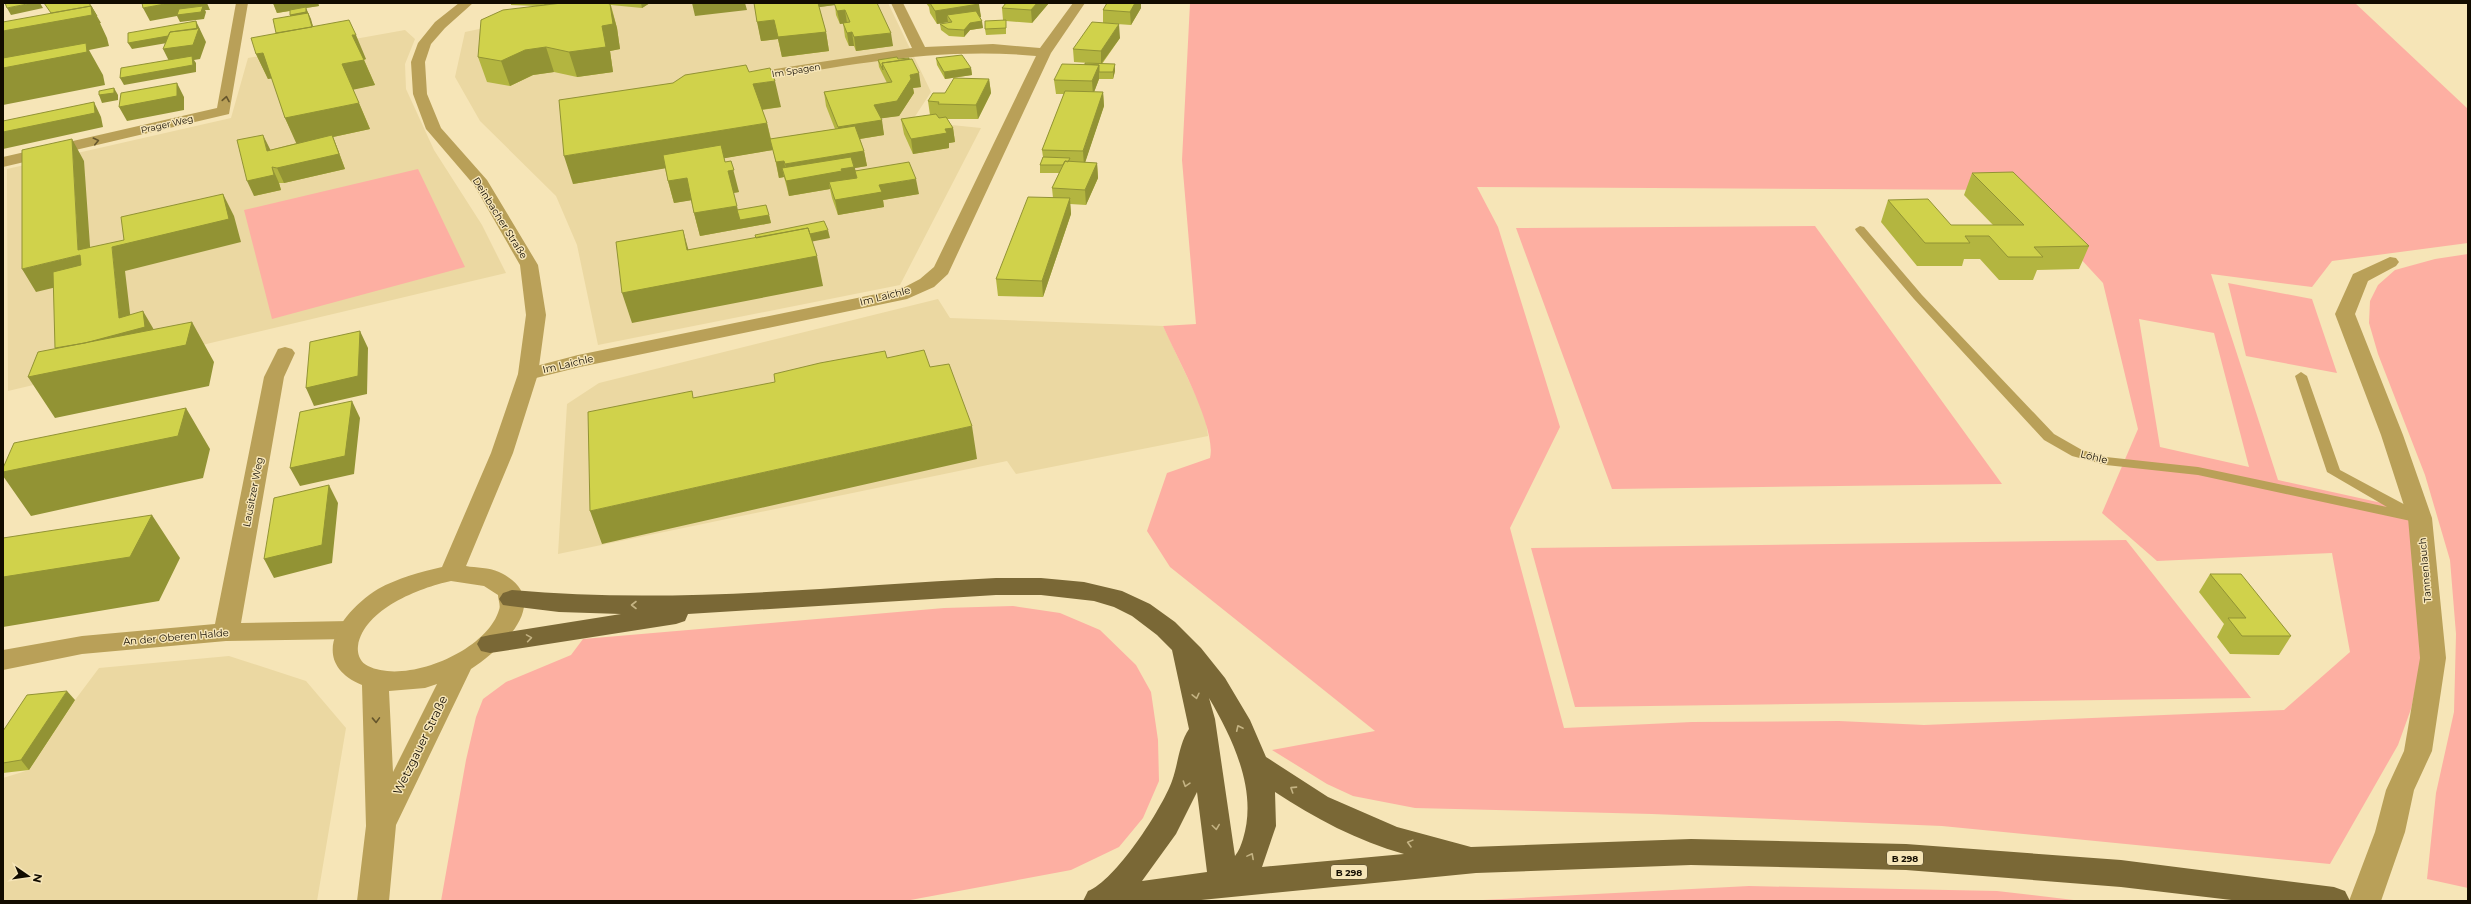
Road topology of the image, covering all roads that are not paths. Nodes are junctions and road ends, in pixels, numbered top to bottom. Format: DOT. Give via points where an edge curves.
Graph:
graph roads {
  1 [pos="242,3"];
  2 [pos="467,3"];
  3 [pos="897,3"];
  4 [pos="1080,3"];
  5 [pos="920,51"];
  6 [pos="1044,53"];
  7 [pos="731,80"];
  8 [pos="3,162"];
  9 [pos="1860,229"];
  10 [pos="2390,262"];
  11 [pos="285,353"];
  12 [pos="528,374"];
  13 [pos="2301,376"];
  14 [pos="2420,518"];
  15 [pos="451,573"];
  16 [pos="512,599"];
  17 [pos="743,605"];
  18 [pos="350,630"];
  19 [pos="226,632"];
  20 [pos="490,644"];
  21 [pos="1182,645"];
  22 [pos="3,660"];
  23 [pos="460,665"];
  24 [pos="375,681"];
  25 [pos="1201,719"];
  26 [pos="1255,764"];
  27 [pos="381,826"];
  28 [pos="1475,860"];
  29 [pos="1224,884"];
  30 [pos="1102,900"];
  31 [pos="373,901"];
  32 [pos="2334,901"];
  33 [pos="2365,901"];
  8 -- 1 [label="street, Prager Weg, one-way" via="224,111"];
  2 -- 12 [label="street, Deinbacher Straße" via="440,25 425,43 418,62 420,94 434,129 480,183 529,265 536,315"];
  3 -- 5 [label="street"];
  4 -- 6 [label="street, Im Laichle"];
  5 -- 6 [label="street, Im Spagen" via="993,48"];
  5 -- 7 [label="street, Im Spagen"];
  6 -- 12 [label="street, Im Laichle" via="942,270 927,283 907,293 578,361"];
  9 -- 14 [label="lane, Löhle" via="1918,298 2049,437 2077,453 2106,461 2198,470"];
  10 -- 14 [label="street, Tannenlauch" via="2360,278 2344,314 2392,434"];
  11 -- 19 [label="street, Lausitzer Weg" via="274,377"];
  12 -- 15 [label="street, Deinbacher Straße" via="502,453"];
  13 -- 14 [label="lane" via="2334,472"];
  14 -- 33 [label="street, Tannenlauch" via="2433,658 2418,751 2400,790 2390,832"];
  15 -- 16 [label="street, Wetzgauer Straße" via="476,573 496,579 507,587"];
  15 -- 18 [label="street, Wetzgauer Straße" via="427,578 392,593 362,614"];
  17 -- 16 [label="main road, one-way" via="581,604"];
  16 -- 20 [label="street, Wetzgauer Straße" via="512,613 504,629"];
  20 -- 17 [label="main road, one-way"];
  17 -- 21 [label="main road" via="1019,586 1068,588 1095,591 1134,606 1160,623"];
  18 -- 19 [label="street, An der Oberen Halde"];
  18 -- 24 [label="street, Wetzgauer Straße" via="344,647 346,662 357,674"];
  19 -- 22 [label="street, An der Oberen Halde" via="82,645"];
  20 -- 23 [label="street, Wetzgauer Straße"];
  21 -- 25 [label="main road, one-way"];
  26 -- 21 [label="main road, one-way" via="1217,687"];
  23 -- 24 [label="street, Wetzgauer Straße" via="431,677 401,682"];
  23 -- 27 [label="street, Wetzgauer Straße"];
  24 -- 27 [label="street, Wetzgauer Straße, one-way"];
  25 -- 29 [label="main road, one-way"];
  25 -- 30 [label="main road, one-way" via="1196,755 1184,791 1164,828 1139,865"];
  28 -- 26 [label="main road, one-way" via="1392,838 1318,806"];
  29 -- 26 [label="main road, one-way" via="1252,859 1261,828 1262,798"];
  27 -- 31 [label="street, Wetzgauer Straße"];
  28 -- 29 [label="main road, B 298"];
  28 -- 32 [label="main road, B 298" via="1689,852 1994,862 2091,871"];
  29 -- 30 [label="main road, B 298"];
}
